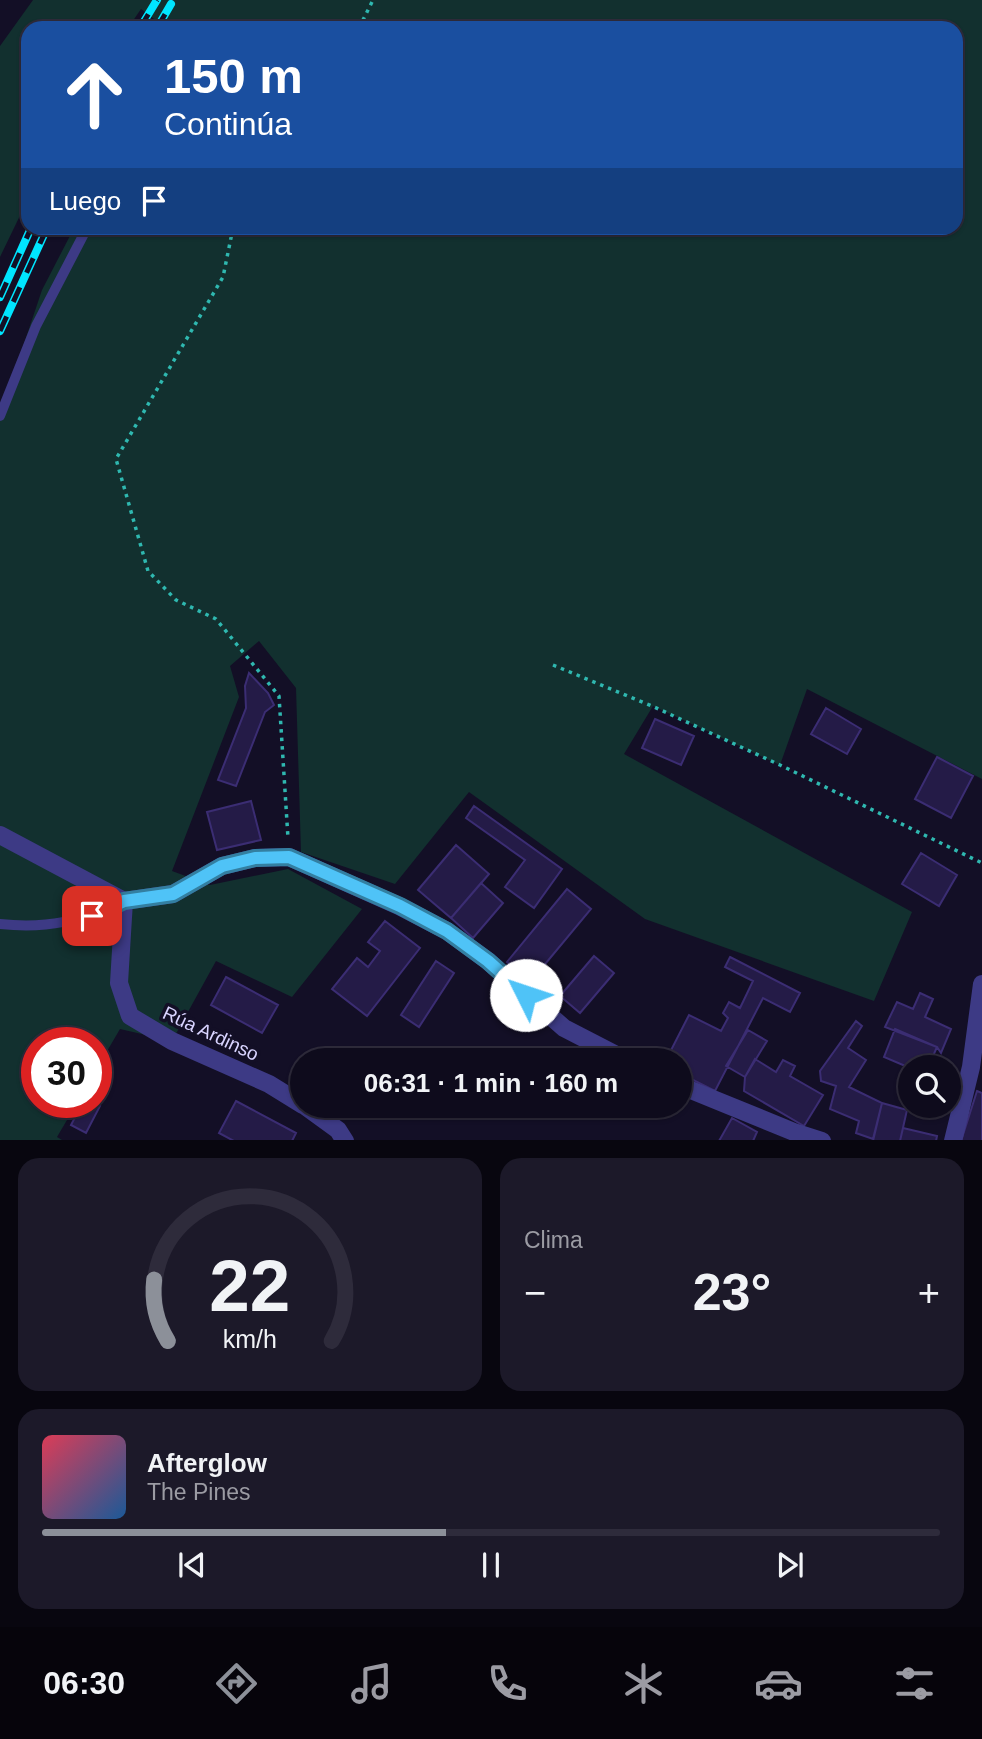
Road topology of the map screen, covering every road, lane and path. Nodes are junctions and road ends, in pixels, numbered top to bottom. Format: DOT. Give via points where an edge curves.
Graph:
graph roads {
  1 [pos="373,0"];
  2 [pos="362,21"];
  3 [pos="83,235"];
  4 [pos="232,235"];
  5 [pos="0,416"];
  6 [pos="553,665"];
  7 [pos="0,835"];
  8 [pos="289,857"];
  9 [pos="982,863"];
  10 [pos="124,901"];
  11 [pos="0,924"];
  12 [pos="982,984"];
  13 [pos="603,1048"];
  14 [pos="692,1090"];
  15 [pos="290,1097"];
  16 [pos="322,1118"];
  17 [pos="345,1140"];
  18 [pos="822,1140"];
  19 [pos="953,1140"];
  1 -- 2 [label="path"];
  3 -- 5 [label="lane" via="36,326"];
  4 -- 8 [label="path" via="223,277 116,459 148,572 176,600 216,619 279,696"];
  6 -- 9 [label="path" via="802,775"];
  7 -- 10 [label="street"];
  8 -- 10 [label="street" via="255,858 222,866 173,894"];
  8 -- 13 [label="street" via="447,931 564,1027"];
  10 -- 11 [label="lane" via="61,924"];
  10 -- 15 [label="street, Rúa Ardinso" via="119,983 130,1016"];
  12 -- 19 [label="street" via="971,1067"];
  14 -- 18 [label="street"];
  16 -- 17 [label="street, Rúa Ardinso"];
}
